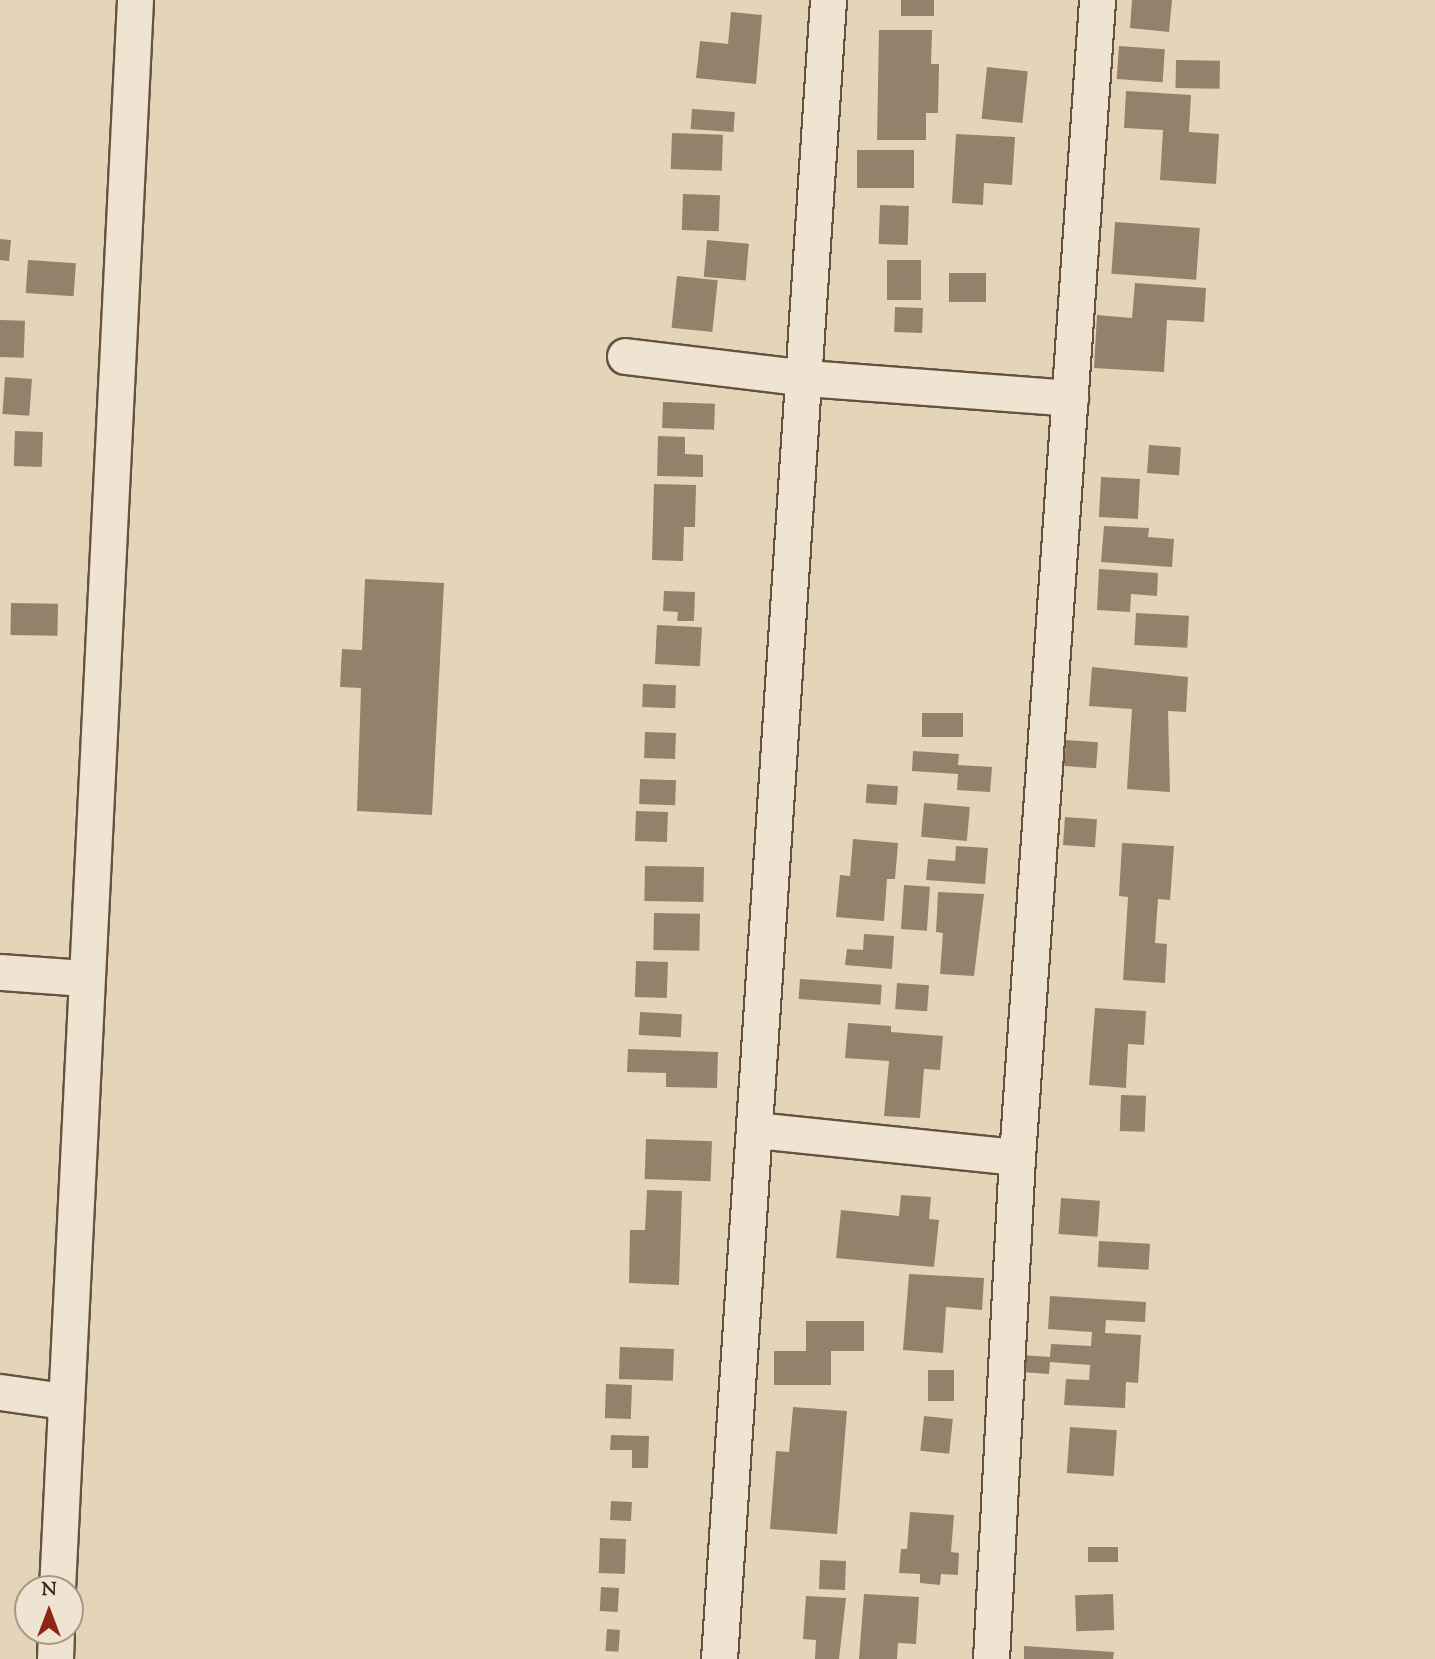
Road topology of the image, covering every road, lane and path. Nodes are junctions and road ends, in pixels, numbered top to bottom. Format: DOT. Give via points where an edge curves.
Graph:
graph roads {
  1 [pos="135,0"];
  2 [pos="828,0"];
  3 [pos="1097,0"];
  4 [pos="625,356"];
  5 [pos="806,378"];
  6 [pos="1070,398"];
  7 [pos="0,972"];
  8 [pos="84,978"];
  9 [pos="755,1130"];
  10 [pos="1017,1157"];
  11 [pos="0,1392"];
  12 [pos="63,1401"];
  13 [pos="57,1575"];
  14 [pos="719,1659"];
  15 [pos="991,1659"];
  1 -- 8 [label="street"];
  2 -- 5 [label="street"];
  3 -- 6 [label="street"];
  4 -- 5 [label="street"];
  5 -- 6 [label="street"];
  5 -- 9 [label="street"];
  6 -- 10 [label="street"];
  7 -- 8 [label="street"];
  8 -- 12 [label="street"];
  9 -- 10 [label="street"];
  9 -- 14 [label="street"];
  10 -- 15 [label="street"];
  11 -- 12 [label="street"];
  12 -- 13 [label="street"];
}
